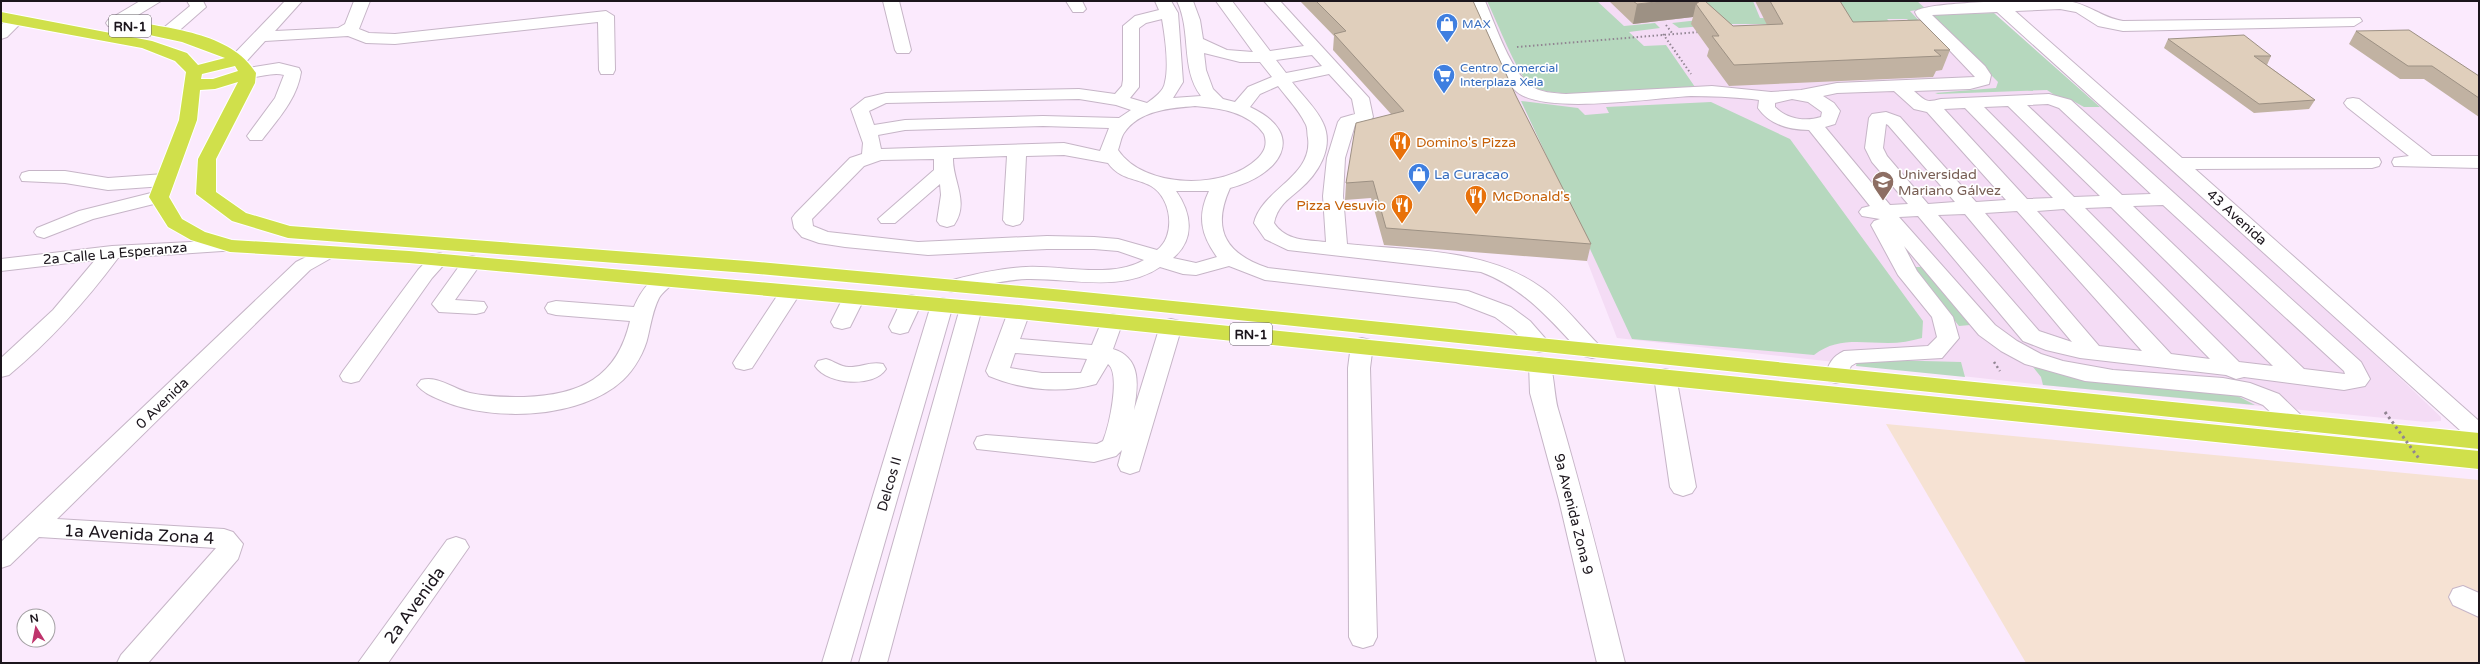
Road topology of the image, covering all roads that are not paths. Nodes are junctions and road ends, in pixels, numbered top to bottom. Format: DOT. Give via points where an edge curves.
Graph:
graph roads {
  1 [pos="128,1"];
  2 [pos="153,1"];
  3 [pos="195,1"];
  4 [pos="294,1"];
  5 [pos="362,1"];
  6 [pos="612,1"];
  7 [pos="891,1"];
  8 [pos="1185,1"];
  9 [pos="1224,1"];
  10 [pos="1272,1"];
  11 [pos="1477,1"];
  12 [pos="1,4"];
  13 [pos="1998,4"];
  14 [pos="1944,5"];
  15 [pos="1166,7"];
  16 [pos="606,16"];
  17 [pos="9,19"];
  18 [pos="2354,21"];
  19 [pos="109,22"];
  20 [pos="348,30"];
  21 [pos="167,33"];
  22 [pos="1,34"];
  23 [pos="261,36"];
  24 [pos="1196,42"];
  25 [pos="1317,49"];
  26 [pos="904,50"];
  27 [pos="1267,57"];
  28 [pos="243,66"];
  29 [pos="1334,68"];
  30 [pos="607,70"];
  31 [pos="193,78"];
  32 [pos="1283,80"];
  33 [pos="1898,86"];
  34 [pos="1801,95"];
  35 [pos="1770,97"];
  36 [pos="1119,100"];
  37 [pos="2014,101"];
  38 [pos="1216,102"];
  39 [pos="1970,102"];
  40 [pos="2352,103"];
  41 [pos="1151,108"];
  42 [pos="1241,108"];
  43 [pos="1933,108"];
  44 [pos="1810,126"];
  45 [pos="1117,129"];
  46 [pos="869,131"];
  47 [pos="256,136"];
  48 [pos="1064,149"];
  49 [pos="1017,150"];
  50 [pos="944,152"];
  51 [pos="871,157"];
  52 [pos="1114,159"];
  53 [pos="2372,162"];
  54 [pos="2401,162"];
  55 [pos="2428,162"];
  56 [pos="2178,164"];
  57 [pos="2474,165"];
  58 [pos="943,172"];
  59 [pos="29,177"];
  60 [pos="1160,184"];
  61 [pos="1222,184"];
  62 [pos="162,189"];
  63 [pos="2168,199"];
  64 [pos="2118,201"];
  65 [pos="2067,203"];
  66 [pos="2020,205"];
  67 [pos="1970,207"];
  68 [pos="1924,209"];
  69 [pos="1876,211"];
  70 [pos="888,219"];
  71 [pos="1013,220"];
  72 [pos="948,221"];
  73 [pos="44,232"];
  74 [pos="230,246"];
  75 [pos="1337,249"];
  76 [pos="112,252"];
  77 [pos="326,253"];
  78 [pos="439,259"];
  79 [pos="1160,259"];
  80 [pos="1229,259"];
  81 [pos="472,262"];
  82 [pos="1,265"];
  83 [pos="665,280"];
  84 [pos="790,292"];
  85 [pos="947,295"];
  86 [pos="854,297"];
  87 [pos="911,302"];
  88 [pos="476,307"];
  89 [pos="556,308"];
  90 [pos="971,308"];
  91 [pos="1019,312"];
  92 [pos="642,314"];
  93 [pos="1112,321"];
  94 [pos="842,322"];
  95 [pos="1171,326"];
  96 [pos="900,327"];
  97 [pos="1006,344"];
  98 [pos="1362,345"];
  99 [pos="1592,351"];
  100 [pos="2092,352"];
  101 [pos="1100,353"];
  102 [pos="1540,355"];
  103 [pos="2164,361"];
  104 [pos="744,363"];
  105 [pos="826,366"];
  106 [pos="875,369"];
  107 [pos="2233,369"];
  108 [pos="1,370"];
  109 [pos="351,376"];
  110 [pos="1665,376"];
  111 [pos="1836,376"];
  112 [pos="2298,376"];
  113 [pos="429,385"];
  114 [pos="2249,390"];
  115 [pos="2297,423"];
  116 [pos="2479,434"];
  117 [pos="2479,441"];
  118 [pos="986,443"];
  119 [pos="2479,460"];
  120 [pos="1130,465"];
  121 [pos="1683,487"];
  122 [pos="33,527"];
  123 [pos="456,547"];
  124 [pos="1,558"];
  125 [pos="1363,637"];
  126 [pos="131,663"];
  127 [pos="372,663"];
  128 [pos="836,663"];
  129 [pos="873,663"];
  130 [pos="1611,663"];
  1 -- 19 [label="street"];
  2 -- 19 [label="street"];
  3 -- 21 [label="street" via="198,7"];
  4 -- 23 [label="street"];
  5 -- 20 [label="street" via="352,27"];
  6 -- 16 [label="street"];
  7 -- 26 [label="street"];
  8 -- 24 [label="street" via="1191,11"];
  9 -- 27 [label="street"];
  10 -- 25 [label="street"];
  11 -- 35 [label="street" via="1518,82 1530,93 1568,98 1704,92 1748,93"];
  12 -- 19 [label="highway, RN-1"];
  13 -- 14 [label="street"];
  13 -- 18 [label="street" via="2073,6 2104,23 2123,26"];
  13 -- 56 [label="street, 43 Avenida"];
  14 -- 33 [label="street" via="1925,10 1923,13 1979,70 1983,80 1970,84"];
  15 -- 36 [label="street" via="1131,26 1130,87"];
  15 -- 41 [label="street" via="1174,82 1170,91"];
  16 -- 20 [label="street" via="395,39 366,38"];
  16 -- 30 [label="street"];
  17 -- 22 [label="street"];
  17 -- 31 [label="highway, RN-1" via="146,44 181,57"];
  19 -- 21 [label="highway, RN-1"];
  20 -- 23 [label="street" via="334,34"];
  21 -- 28 [label="highway, RN-1" via="216,47"];
  23 -- 28 [label="street"];
  24 -- 27 [label="street" via="1213,52 1225,55"];
  24 -- 38 [label="street" via="1199,79 1205,91"];
  25 -- 27 [label="street"];
  25 -- 29 [label="street"];
  27 -- 32 [label="street"];
  28 -- 31 [label="highway" via="215,84"];
  28 -- 47 [label="street" via="279,68 293,72 292,83 284,98"];
  28 -- 85 [label="highway, RN-1" via="246,83 207,159 206,194 239,217 288,232 747,267"];
  29 -- 32 [label="street"];
  29 -- 75 [label="street" via="1360,98 1364,117 1347,122 1336,158 1333,196"];
  31 -- 62 [label="highway" via="188,120"];
  32 -- 42 [label="street" via="1250,92"];
  32 -- 75 [label="street" via="1315,124 1319,139 1317,154 1309,170 1266,211 1264,223 1272,235 1288,244"];
  33 -- 34 [label="street" via="1837,88"];
  33 -- 43 [label="street" via="1920,105"];
  34 -- 35 [label="street" via="1784,94"];
  34 -- 44 [label="street" via="1820,101 1831,111 1829,120"];
  35 -- 44 [label="street" via="1764,106 1773,117 1788,123"];
  36 -- 41 [label="street"];
  36 -- 46 [label="street" via="1079,94 886,98 871,102 860,109 862,120"];
  37 -- 39 [label="street"];
  37 -- 63 [label="street" via="2049,99 2065,104"];
  37 -- 64 [label="street"];
  38 -- 41 [label="street" via="1181,102"];
  38 -- 42 [label="street"];
  39 -- 43 [label="street" via="1941,104"];
  39 -- 65 [label="street"];
  40 -- 55 [label="street"];
  41 -- 45 [label="street"];
  42 -- 61 [label="street" via="1262,119 1274,133 1276,148 1267,163 1248,176"];
  43 -- 66 [label="street"];
  44 -- 69 [label="street"];
  45 -- 46 [label="street" via="1043,121 905,125"];
  45 -- 48 [label="street" via="1093,143"];
  45 -- 52 [label="street" via="1110,146"];
  46 -- 51 [label="street" via="872,143"];
  48 -- 49 [label="street"];
  48 -- 52 [label="street"];
  49 -- 50 [label="street"];
  49 -- 71 [label="street"];
  50 -- 51 [label="street"];
  50 -- 58 [label="street"];
  51 -- 79 [label="street" via="857,162 802,218 803,228 807,232 819,238 926,249 1048,243 1117,245 1152,254"];
  52 -- 60 [label="street" via="1131,174"];
  53 -- 56 [label="street"];
  54 -- 55 [label="street"];
  55 -- 57 [label="street"];
  56 -- 116 [label="street, 43 Avenida"];
  58 -- 70 [label="street"];
  58 -- 72 [label="street" via="951,181 952,188"];
  59 -- 62 [label="street" via="65,177"];
  60 -- 61 [label="street" via="1191,188"];
  60 -- 79 [label="street" via="1173,198 1179,214 1177,240"];
  61 -- 80 [label="street" via="1213,199 1210,215 1213,232 1222,253"];
  62 -- 73 [label="street"];
  62 -- 74 [label="highway, RN-1" via="175,223 198,236"];
  63 -- 64 [label="street"];
  63 -- 112 [label="street" via="2353,367 2360,379 2357,382 2344,382"];
  64 -- 65 [label="street"];
  64 -- 112 [label="street"];
  65 -- 66 [label="street"];
  65 -- 107 [label="street"];
  66 -- 67 [label="street"];
  66 -- 103 [label="street"];
  67 -- 68 [label="street"];
  67 -- 68 [label="street" via="1894,121 1879,117 1874,148 1879,158"];
  67 -- 100 [label="street"];
  68 -- 69 [label="street"];
  68 -- 100 [label="street" via="2031,336 2041,342"];
  69 -- 111 [label="street" via="1904,267 1944,320 1948,338 1934,352 1852,356 1841,362"];
  69 -- 114 [label="street" via="1986,330 2005,345 2027,356 2092,375"];
  74 -- 76 [label="street, 2a Calle La Esperanza" via="175,246"];
  74 -- 77 [label="highway, RN-1"];
  75 -- 99 [label="street" via="1468,263 1506,274 1536,293"];
  76 -- 82 [label="street, 2a Calle La Esperanza"];
  76 -- 108 [label="street" via="74,301 28,349"];
  77 -- 78 [label="highway, RN-1"];
  77 -- 122 [label="street, 0 Avenida" via="303,266"];
  78 -- 81 [label="highway, RN-1"];
  78 -- 109 [label="street" via="425,274"];
  79 -- 80 [label="street" via="1169,265 1194,270 1216,266"];
  79 -- 85 [label="street" via="1142,269 1108,275 1025,273"];
  80 -- 102 [label="street" via="1248,270 1265,274 1446,293 1474,299 1503,312 1522,326"];
  81 -- 83 [label="highway, RN-1"];
  81 -- 88 [label="street" via="443,304 447,307"];
  83 -- 84 [label="highway, RN-1"];
  83 -- 92 [label="street" via="650,295"];
  84 -- 86 [label="highway, RN-1"];
  84 -- 104 [label="street"];
  85 -- 87 [label="highway, RN-1"];
  85 -- 90 [label="highway, RN-1"];
  85 -- 102 [label="highway, RN-1" via="1064,296"];
  85 -- 128 [label="street, Delcos II"];
  86 -- 87 [label="highway, RN-1"];
  86 -- 94 [label="street"];
  87 -- 96 [label="street"];
  89 -- 92 [label="street"];
  90 -- 91 [label="highway, RN-1"];
  90 -- 129 [label="street"];
  91 -- 93 [label="highway, RN-1"];
  91 -- 97 [label="street"];
  92 -- 113 [label="street" via="639,333 628,359 610,379 585,396 538,405 500,405 463,400"];
  93 -- 95 [label="highway, RN-1"];
  93 -- 101 [label="street"];
  95 -- 98 [label="highway, RN-1"];
  95 -- 120 [label="street"];
  97 -- 101 [label="street"];
  97 -- 101 [label="street" via="998,371 1006,376 1064,382 1088,379 1096,367"];
  98 -- 102 [label="highway, RN-1"];
  98 -- 125 [label="street" via="1359,368"];
  99 -- 102 [label="highway, RN-1"];
  99 -- 111 [label="highway, RN-1"];
  100 -- 103 [label="street"];
  101 -- 118 [label="street" via="1114,357 1123,364 1127,373 1116,440 1108,450 1094,453"];
  102 -- 110 [label="highway, RN-1"];
  102 -- 130 [label="street, 9a Avenida Zona 9" via="1542,393 1572,500"];
  103 -- 107 [label="street"];
  105 -- 106 [label="street" via="838,374 857,375"];
  107 -- 112 [label="street"];
  107 -- 114 [label="street"];
  110 -- 119 [label="highway, RN-1"];
  110 -- 121 [label="street"];
  111 -- 115 [label="highway, RN-1"];
  114 -- 115 [label="street" via="2275,403"];
  115 -- 117 [label="highway, RN-1"];
  122 -- 124 [label="street, 0 Avenida"];
  122 -- 126 [label="street, 1a Avenida Zona 4" via="224,539 230,544 229,552"];
  123 -- 127 [label="street, 2a Avenida"];
}
